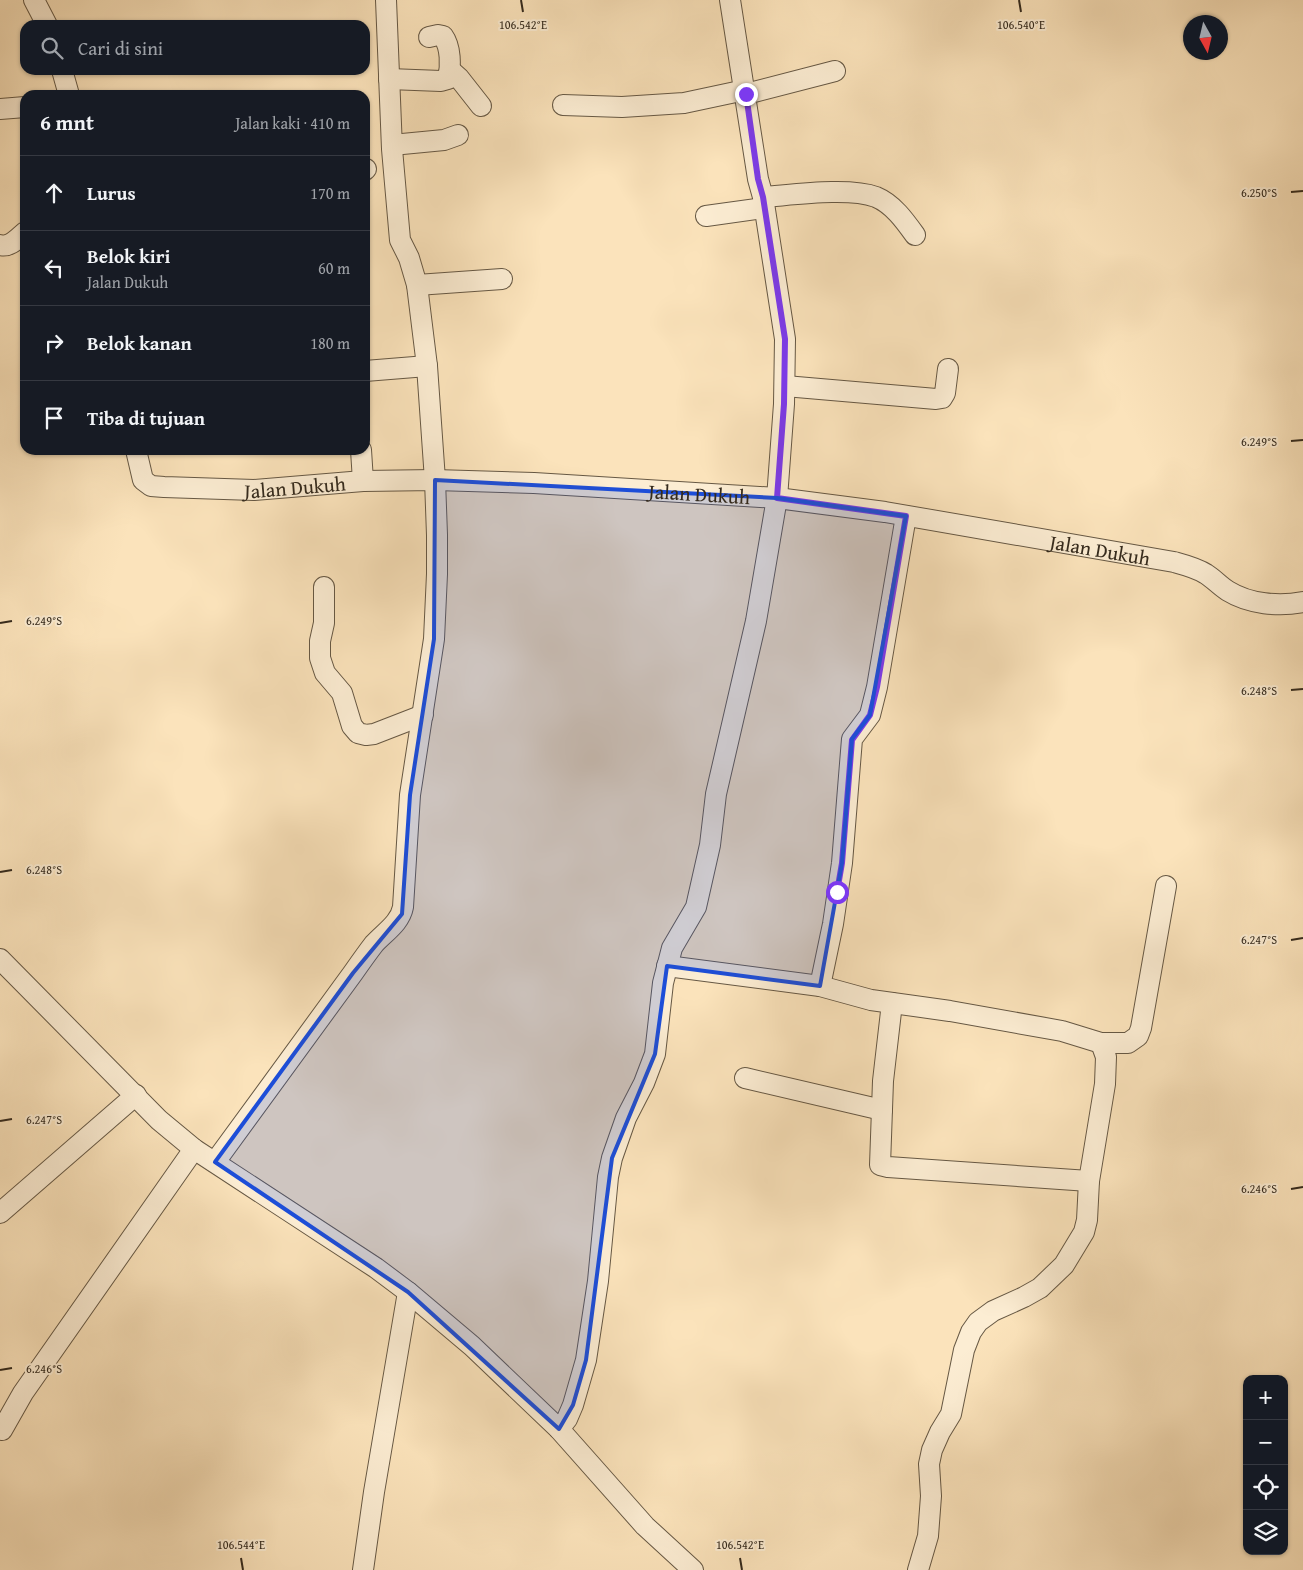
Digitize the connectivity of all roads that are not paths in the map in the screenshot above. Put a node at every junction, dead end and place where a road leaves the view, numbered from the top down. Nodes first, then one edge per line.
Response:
1 (34, 0) edge
2 (386, 0) edge
3 (730, 0) edge
4 (44, 20) edge
5 (429, 37) dead end
6 (450, 70) junction
7 (835, 71) dead end
8 (63, 75) edge
9 (389, 80) junction
10 (67, 90) edge
11 (745, 92) junction
12 (563, 105) dead end
13 (481, 106) dead end
14 (20, 107) edge
15 (0, 109) edge
16 (458, 135) dead end
17 (392, 145) junction
18 (764, 202) junction
19 (706, 216) dead end
20 (915, 235) dead end
21 (20, 236) edge
22 (0, 245) edge
23 (502, 279) dead end
24 (417, 285) junction
25 (427, 366) junction
26 (948, 369) dead end
27 (370, 370) edge
28 (785, 386) junction
29 (137, 455) edge
30 (361, 455) edge
31 (435, 480) junction
32 (363, 481) junction
33 (777, 498) junction
34 (906, 516) junction
35 (324, 587) dead end
36 (1303, 602) edge
37 (423, 715) junction
38 (1166, 886) dead end
39 (0, 959) edge
40 (667, 966) junction
41 (820, 986) junction
42 (892, 1003) junction
43 (1101, 1043) junction
44 (745, 1078) dead end
45 (136, 1095) junction
46 (882, 1110) junction
47 (194, 1149) junction
48 (215, 1162) junction
49 (1089, 1181) junction
50 (0, 1213) edge
51 (408, 1292) junction
52 (559, 1429) junction
53 (1, 1435) edge
54 (363, 1570) edge
55 (693, 1570) edge
56 (918, 1570) edge

1 - 4 street
2 - 9 street
3 - 11 street
5 - 6 street
6 - 9 street
6 - 13 street
7 - 11 street
8 - 10 street
9 - 17 street
11 - 12 street
11 - 18 street
14 - 15 street
16 - 17 street
17 - 24 street
18 - 19 street
18 - 20 street
18 - 28 street
21 - 22 street
23 - 24 street
24 - 25 street
25 - 27 street
25 - 31 street
26 - 28 street
28 - 33 street
29 - 32 street, Jalan Dukuh
30 - 32 street
31 - 32 street, Jalan Dukuh
31 - 33 street, Jalan Dukuh
31 - 37 street
33 - 34 street, Jalan Dukuh
33 - 40 street
34 - 36 street, Jalan Dukuh
34 - 41 street
35 - 37 street
37 - 48 street
38 - 43 street
39 - 45 street
40 - 41 street
40 - 52 street
41 - 42 street
42 - 43 street
42 - 46 street
43 - 49 street
44 - 46 street
45 - 47 street
45 - 50 street
46 - 49 street
47 - 48 street
47 - 53 street
48 - 51 street
49 - 56 street
51 - 52 street
51 - 54 street
52 - 55 street

